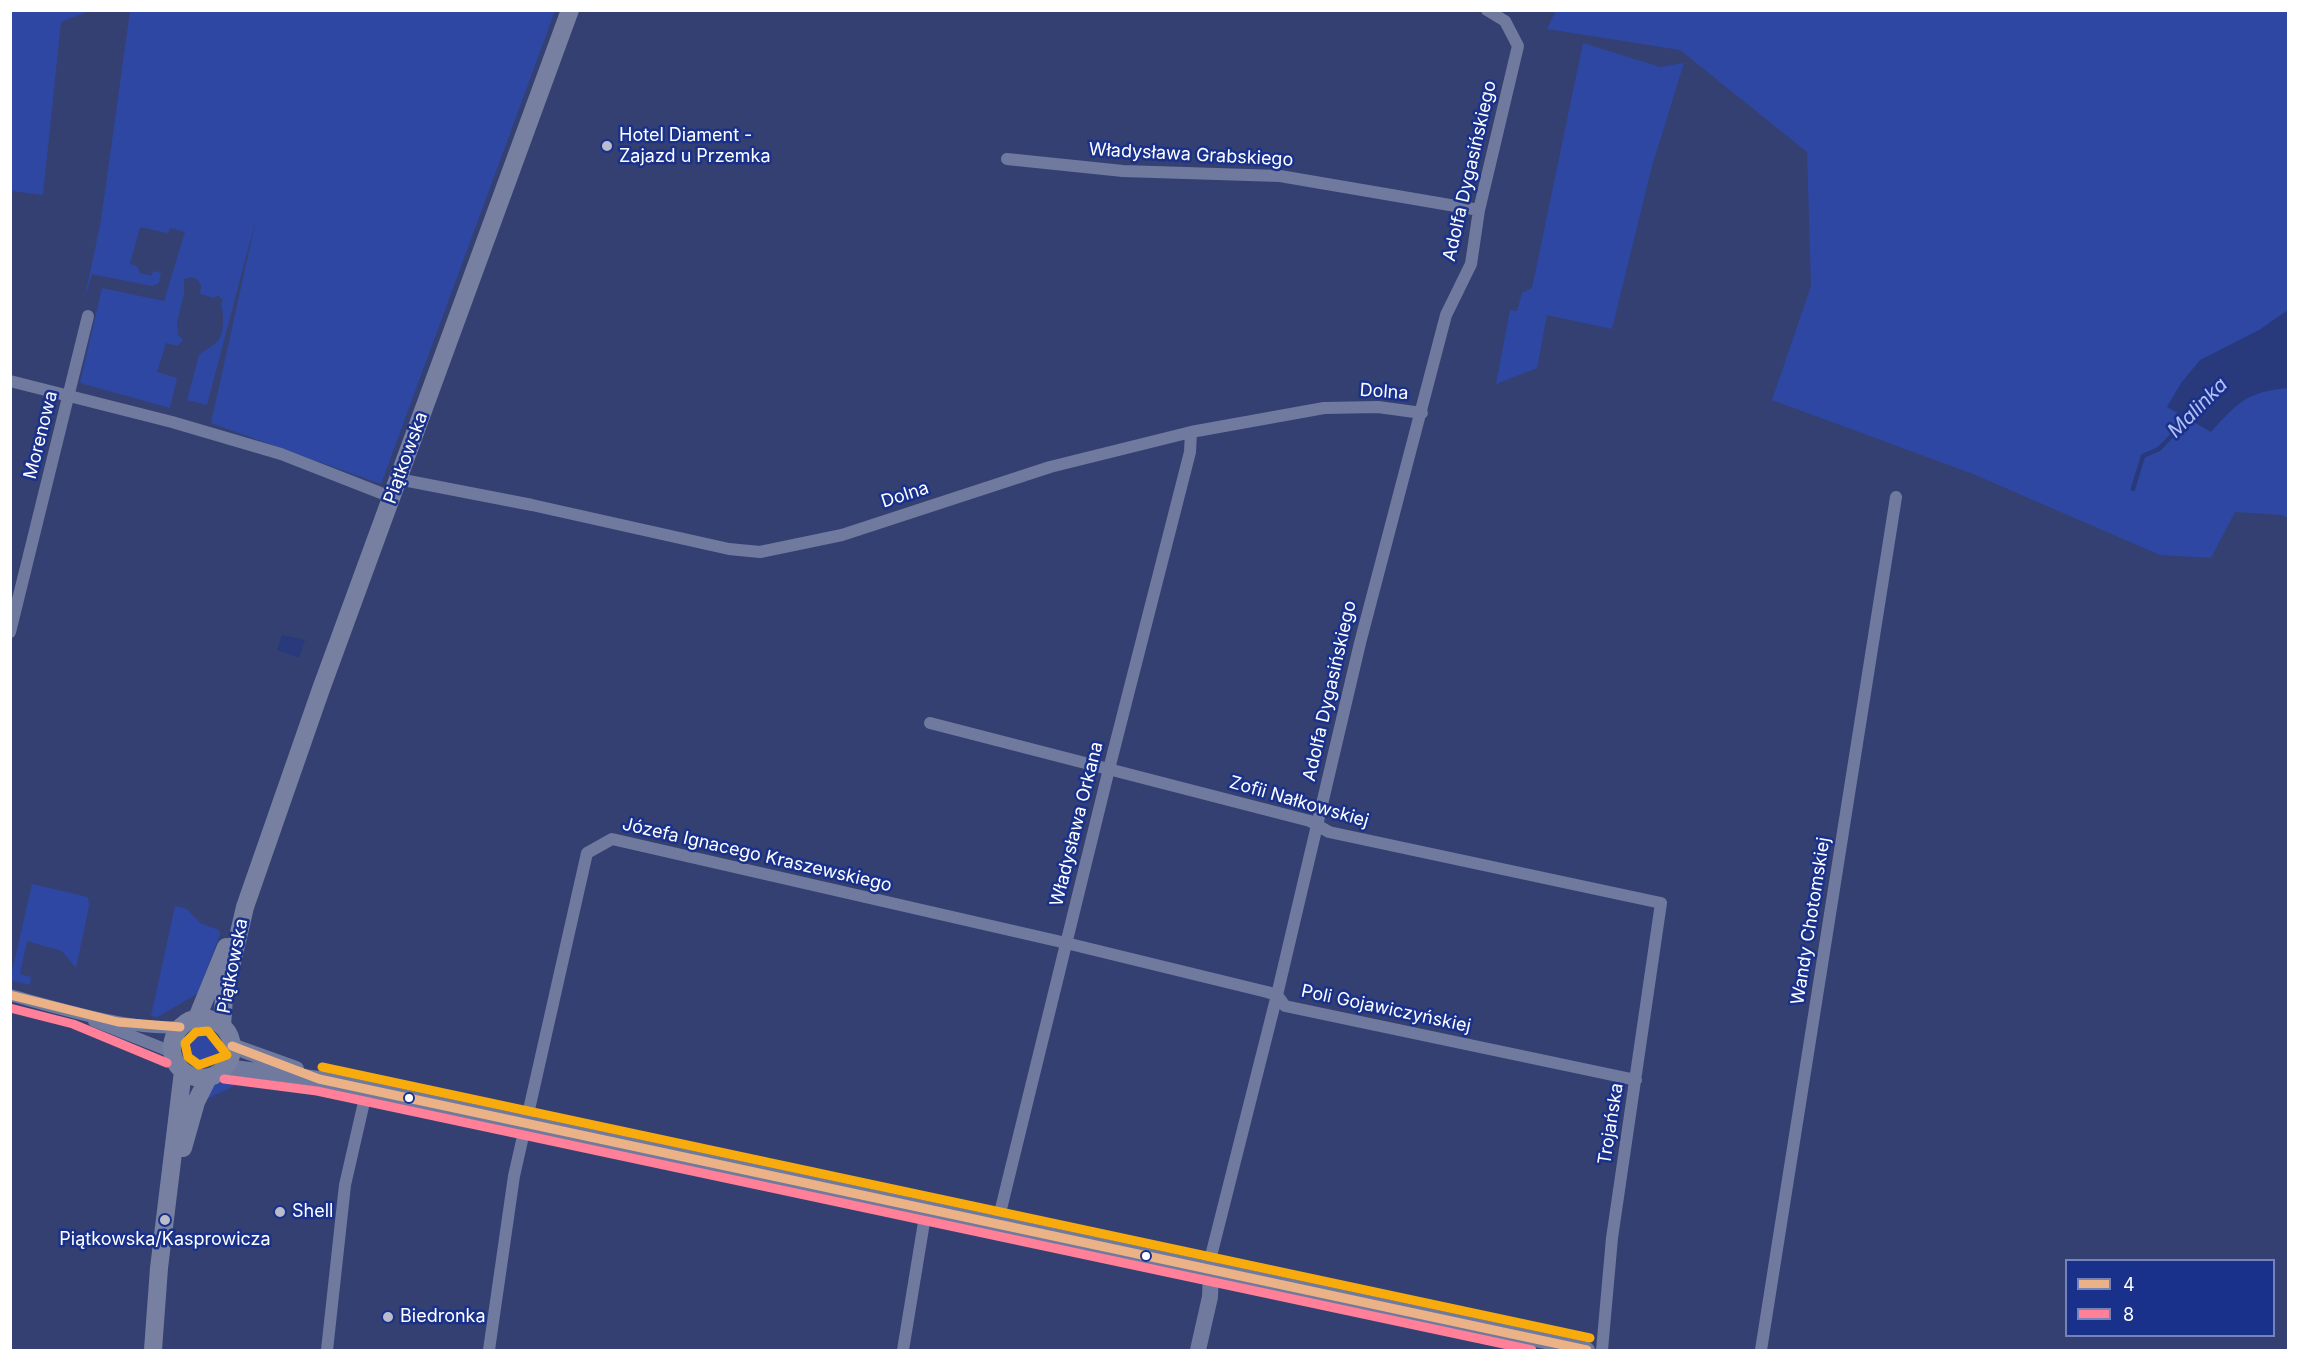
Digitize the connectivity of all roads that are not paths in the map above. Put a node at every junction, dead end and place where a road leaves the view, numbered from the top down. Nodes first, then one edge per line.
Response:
1 (570, 10) edge
2 (1487, 10) edge
3 (1007, 159) dead end
4 (1479, 210) junction
5 (87, 316) dead end
6 (10, 381) edge
7 (69, 396) junction
8 (1422, 413) junction
9 (1191, 432) junction
10 (398, 479) junction
11 (391, 497) junction
12 (1896, 497) dead end
13 (10, 632) edge
14 (930, 723) dead end
15 (1109, 769) junction
16 (1319, 824) junction
17 (1661, 903) joint
18 (245, 907) junction
19 (1066, 943) junction
20 (10, 995) edge
21 (1277, 995) junction
22 (77, 1013) junction
23 (197, 1018) junction
24 (222, 1026) junction
25 (180, 1027) junction
26 (232, 1046) junction
27 (172, 1052) junction
28 (225, 1067) junction
29 (183, 1071) junction
30 (208, 1078) junction
31 (319, 1079) junction
32 (1636, 1080) junction
33 (367, 1089) junction
34 (526, 1124) junction
35 (171, 1187) junction
36 (926, 1210) junction
37 (997, 1226) junction
38 (1211, 1272) junction
39 (153, 1350) edge
40 (327, 1350) edge
41 (489, 1350) edge
42 (903, 1350) edge
43 (1198, 1350) edge
44 (1587, 1350) edge
45 (1602, 1350) edge
46 (1761, 1350) edge

1 - 10 main road, Piątkowska
2 - 4 street, Adolfa Dygasińskiego
3 - 4 street, Władysława Grabskiego
4 - 8 street, Adolfa Dygasińskiego
5 - 7 street, Morenowa
6 - 7 street
7 - 11 street
7 - 13 street, Morenowa
8 - 9 street, Dolna
8 - 16 street, Adolfa Dygasińskiego
9 - 10 street, Dolna
9 - 15 street, Władysława Orkana
10 - 11 main road, Piątkowska
11 - 18 main road, Piątkowska
12 - 46 street, Wandy Chotomskiej
14 - 15 street, Zofii Nałkowskiej
15 - 16 street, Zofii Nałkowskiej
15 - 19 street, Władysława Orkana
16 - 17 street, Zofii Nałkowskiej
16 - 21 street, Adolfa Dygasińskiego
17 - 32 street, Trojańska
18 - 23 main road, Piątkowska
18 - 24 main road, Piątkowska
19 - 21 street, Poli Gojawiczyńskiej
19 - 34 street, Józefa Ignacego Kraszewskiego
19 - 37 street, Władysława Orkana
20 - 22 street
21 - 32 street, Poli Gojawiczyńskiej
21 - 38 street, Adolfa Dygasińskiego
22 - 25 street
22 - 27 street
23 - 24 main road
23 - 25 main road
24 - 26 main road
25 - 27 main road
26 - 28 main road
26 - 31 street
27 - 29 main road
28 - 30 main road
28 - 31 street
29 - 30 main road
29 - 35 main road
30 - 35 main road
31 - 33 street
32 - 45 street, Trojańska
33 - 34 street
33 - 40 street
34 - 36 street
34 - 41 street, Józefa Ignacego Kraszewskiego
35 - 39 main road
36 - 37 street
36 - 42 street
37 - 38 street
38 - 43 street, Adolfa Dygasińskiego
38 - 44 street

